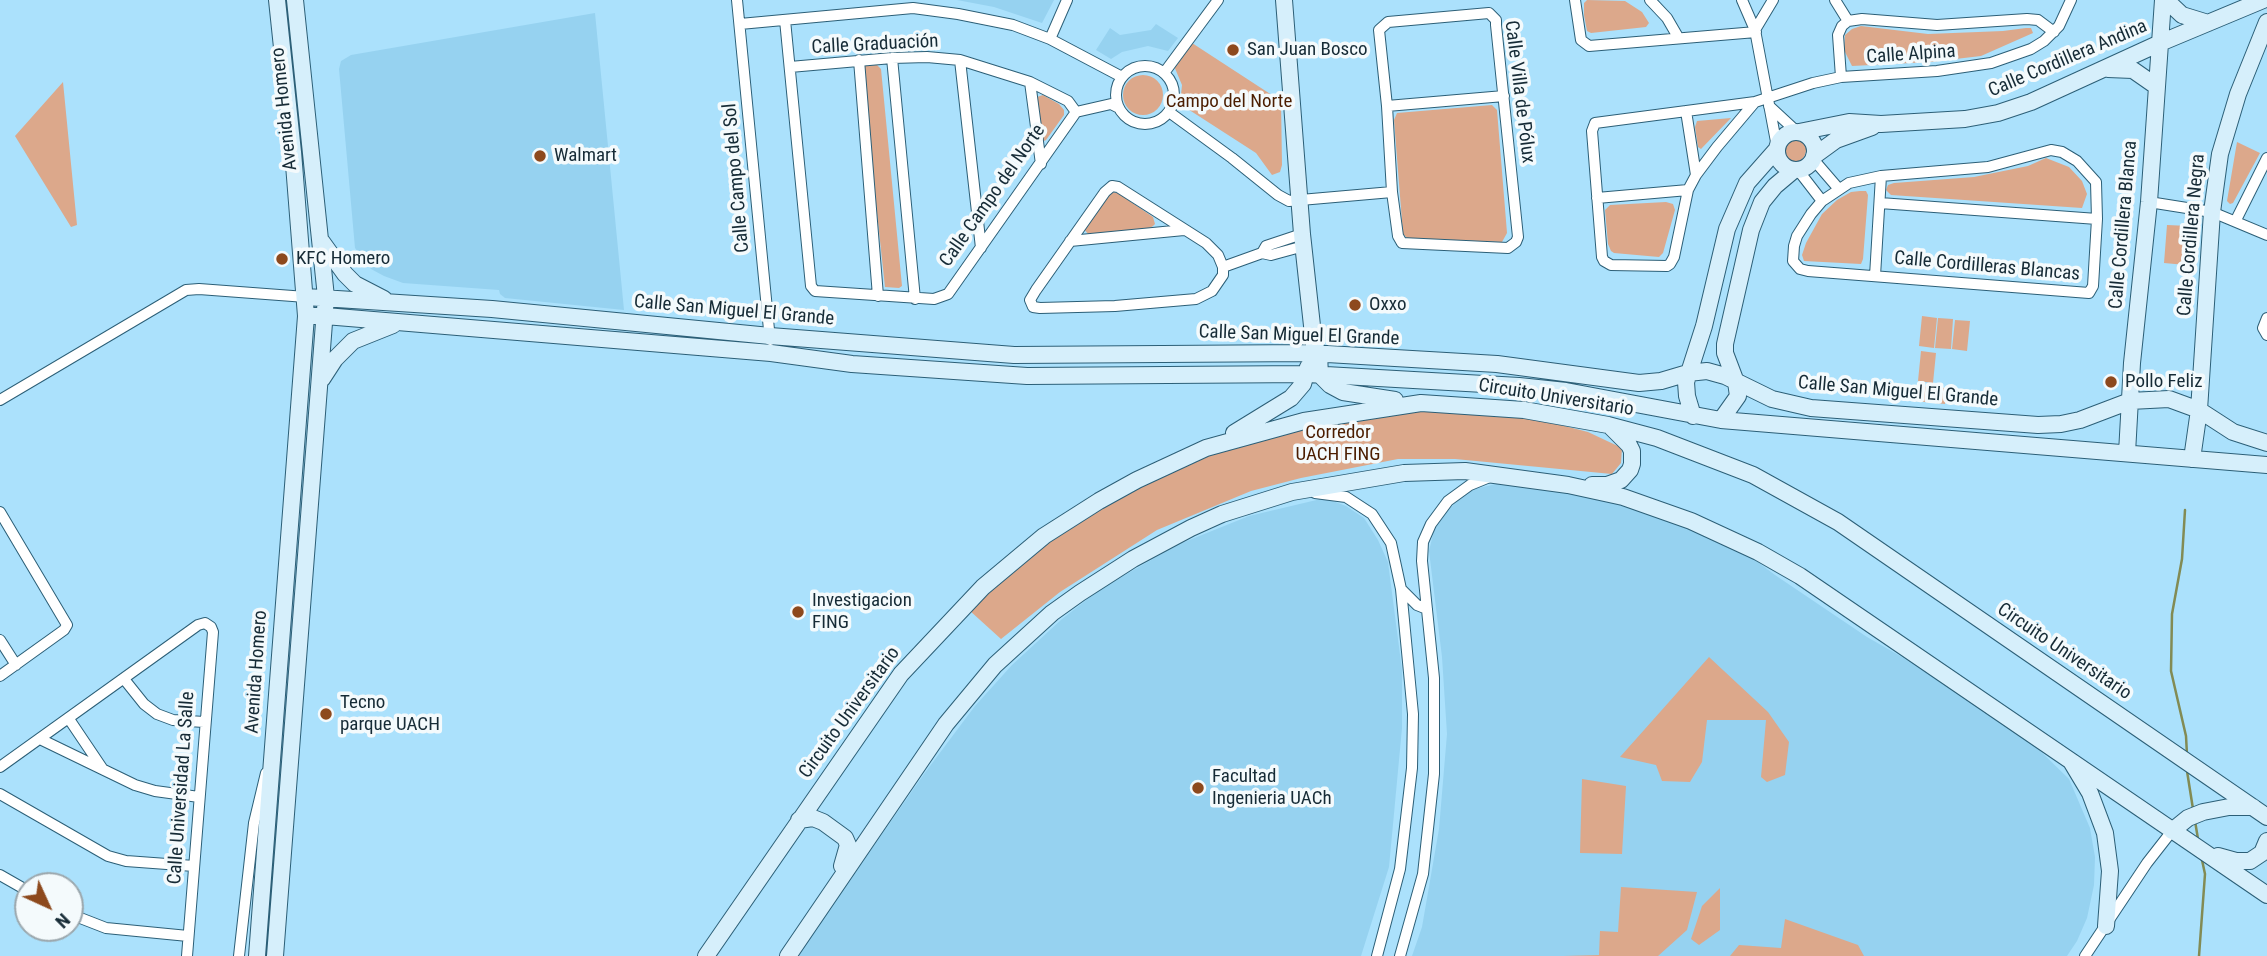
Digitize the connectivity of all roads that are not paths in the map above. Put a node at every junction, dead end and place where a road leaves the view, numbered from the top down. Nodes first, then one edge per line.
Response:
1 (277, 0) edge
2 (295, 0) edge
3 (737, 0) edge
4 (1067, 0) edge
5 (1218, 0) edge
6 (1284, 0) edge
7 (1575, 0) edge
8 (1650, 0) edge
9 (1742, 0) edge
10 (1773, 0) edge
11 (1835, 0) edge
12 (2071, 0) edge
13 (2165, 0) edge
14 (2263, 0) edge
15 (912, 4) edge
16 (785, 20) junction
17 (1848, 21) junction
18 (2267, 22) edge
19 (2208, 23) junction
20 (740, 24) junction
21 (1756, 31) junction
22 (2054, 32) junction
23 (1678, 37) junction
24 (1050, 39) junction
25 (2160, 43) junction
26 (892, 58) junction
27 (859, 60) junction
28 (960, 60) junction
29 (790, 67) junction
30 (2102, 69) junction
31 (1164, 73) junction
32 (1122, 77) junction
33 (1841, 77) junction
34 (1030, 82) junction
35 (2156, 86) junction
36 (1116, 94) junction
37 (1504, 96) junction
38 (1764, 102) junction
39 (1387, 106) junction
40 (1119, 108) junction
41 (1075, 110) junction
42 (1686, 111) junction
43 (1169, 112) junction
44 (1881, 124) junction
45 (1797, 132) junction
46 (1777, 148) junction
47 (1814, 158) junction
48 (2267, 158) edge
49 (1041, 164) junction
50 (1796, 170) junction
51 (1696, 175) junction
52 (1881, 176) junction
53 (1838, 188) junction
54 (1688, 190) junction
55 (1392, 192) junction
56 (1597, 198) junction
57 (1300, 201) junction
58 (1822, 201) junction
59 (2149, 202) junction
60 (1880, 203) junction
61 (2212, 212) junction
62 (2097, 219) junction
63 (2236, 220) junction
64 (1184, 230) junction
65 (2267, 235) edge
66 (319, 237) junction
67 (1303, 240) junction
68 (1070, 241) junction
69 (981, 248) junction
70 (1223, 267) junction
71 (1875, 276) junction
72 (813, 289) joint
73 (878, 296) junction
74 (306, 297) junction
75 (326, 297) junction
76 (915, 299) junction
77 (393, 303) junction
78 (306, 316) junction
79 (325, 316) junction
80 (2267, 318) edge
81 (399, 323) junction
82 (2267, 335) edge
83 (770, 336) junction
84 (1314, 351) junction
85 (771, 353) junction
86 (1688, 373) junction
87 (1314, 374) junction
88 (1736, 382) junction
89 (318, 391) junction
90 (0, 400) edge
91 (2130, 401) junction
92 (1422, 403) junction
93 (2199, 410) junction
94 (1693, 416) junction
95 (1721, 420) junction
96 (1608, 425) junction
97 (2267, 443) edge
98 (1206, 448) junction
99 (2127, 453) junction
100 (2192, 459) junction
101 (2267, 465) edge
102 (1499, 474) junction
103 (1569, 485) junction
104 (1292, 492) junction
105 (0, 512) edge
106 (1401, 589) junction
107 (1427, 610) junction
108 (0, 640) edge
109 (16, 665) junction
110 (0, 677) edge
111 (124, 679) junction
112 (69, 719) junction
113 (204, 722) junction
114 (40, 739) junction
115 (272, 754) junction
116 (2069, 758) junction
117 (0, 767) edge
118 (103, 771) junction
119 (0, 794) edge
120 (199, 797) junction
121 (2253, 807) junction
122 (2267, 817) edge
123 (799, 820) junction
124 (2172, 831) junction
125 (2267, 841) edge
126 (2205, 853) junction
127 (194, 866) junction
128 (840, 878) junction
129 (2267, 895) edge
130 (84, 919) edge
131 (2106, 926) junction
132 (188, 936) junction
133 (187, 956) edge
134 (239, 956) edge
135 (257, 956) edge
136 (275, 956) edge
137 (706, 956) edge
138 (788, 956) edge
139 (1377, 956) edge
140 (1400, 956) edge
141 (2085, 956) edge

1 - 74 street, Avenida Homero
2 - 66 street, Avenida Homero
3 - 20 street, Calle Campo del Sol
4 - 24 street
5 - 31 street
6 - 57 street
7 - 23 street
8 - 23 street
9 - 21 street
10 - 21 street
11 - 17 street
12 - 22 street, Calle Alpina
13 - 19 street
13 - 25 street, Calle Cordillera Blanca
14 - 19 street, Calle Cordillera Andina
15 - 16 street
15 - 24 street
16 - 20 street
16 - 29 street, Calle Graduación
17 - 22 street, Calle Alpina
17 - 33 street
18 - 61 street, Calle Cordillera Negra
19 - 25 street, Calle Cordillera Andina
20 - 83 street, Calle Campo del Sol
21 - 23 street
21 - 38 street
22 - 33 street, Calle Alpina
24 - 32 street
25 - 30 street, Calle Cordillera Andina
25 - 35 street, Calle Cordillera Blanca
26 - 27 street, Calle Graduación
26 - 28 street, Calle Graduación
26 - 76 street
27 - 29 street, Calle Graduación
27 - 73 street
28 - 34 street, Calle Graduación
28 - 69 street
29 - 72 street, Calle Graduación
30 - 35 street
30 - 44 street, Calle Cordillera Andina
31 - 32 street
31 - 43 street
32 - 36 street
33 - 38 street, Calle Alpina
34 - 41 street, Calle Graduación
34 - 49 street
35 - 59 street, Calle Cordillera Blanca
36 - 40 street
36 - 41 street
37 - 39 street
37 - 39 street, Calle Villa de Pólux
37 - 55 street, Calle Villa de Pólux
38 - 42 street, Calle Alpina
38 - 45 street
38 - 46 street
38 - 51 street
39 - 55 street, Calle Villa de Pólux
40 - 41 street
40 - 43 street
41 - 49 street, Calle Campo del Norte
42 - 51 street
42 - 56 street, Calle Alpina
43 - 57 street
44 - 45 street, Calle Cordillera Andina
44 - 47 street, Calle Cordillera Andina
45 - 46 street
45 - 47 street
46 - 50 street
46 - 86 street
47 - 50 street
47 - 53 street
48 - 63 street
49 - 69 street, Calle Campo del Norte
50 - 58 street
50 - 88 street
51 - 54 street
52 - 53 street, Calle Cordilleras Blancas
52 - 60 street, Calle Cordilleras Blancas
52 - 62 street, Calle Cordilleras Blancas
53 - 58 street, Calle Cordilleras Blancas
54 - 56 street
54 - 56 street
55 - 57 street
57 - 67 street
58 - 71 street, Calle Cordilleras Blancas
59 - 61 street
59 - 91 street, Calle Cordillera Blanca
60 - 62 street
60 - 71 street, Calle Cordilleras Blancas
61 - 63 street
61 - 93 street, Calle Cordillera Negra
62 - 71 street, Calle Cordilleras Blancas
63 - 65 street
64 - 68 street
64 - 68 street
64 - 70 street
66 - 75 street, Avenida Homero
66 - 77 street
67 - 70 street
67 - 84 street
68 - 70 street
69 - 76 street, Calle Campo del Norte
72 - 73 street, Calle Campo del Norte
73 - 76 street, Calle Campo del Norte
74 - 75 street, Calle San Miguel El Grande
74 - 78 street, Avenida Homero
74 - 90 street
75 - 77 street, Calle San Miguel El Grande
75 - 79 street, Avenida Homero
77 - 83 street, Calle San Miguel El Grande
78 - 79 street, Calle San Miguel El Grande
78 - 115 street, Avenida Homero
79 - 81 street, Calle San Miguel El Grande
79 - 89 street, Avenida Homero
80 - 82 street
81 - 85 street, Calle San Miguel El Grande
81 - 89 street
83 - 84 street, Calle San Miguel El Grande
83 - 85 street, Calle Campo del Sol
84 - 86 street, Calle San Miguel El Grande
84 - 87 street
85 - 87 street, Calle San Miguel El Grande
86 - 88 street, Calle San Miguel El Grande
86 - 94 street
87 - 92 street
87 - 94 street, Calle San Miguel El Grande
87 - 98 street
88 - 91 street, Calle San Miguel El Grande
88 - 95 street
89 - 136 street, Avenida Homero
91 - 93 street, Calle San Miguel El Grande
91 - 99 street, Calle Cordillera Blanca
92 - 96 street, Circuito Universitario
92 - 98 street, Circuito Universitario
93 - 97 street, Calle San Miguel El Grande
93 - 100 street, Calle Cordillera Negra
94 - 95 street, Calle San Miguel El Grande
95 - 99 street, Calle San Miguel El Grande
96 - 103 street
96 - 121 street, Circuito Universitario
98 - 123 street, Circuito Universitario
99 - 100 street, Calle San Miguel El Grande
100 - 101 street, Calle San Miguel El Grande
102 - 103 street
102 - 104 street
102 - 107 street
103 - 116 street
104 - 106 street
104 - 128 street
105 - 109 street
106 - 107 street
106 - 139 street
107 - 140 street
108 - 109 street
109 - 110 street
111 - 112 street
111 - 113 street
111 - 113 street, Calle Universidad La Salle
112 - 114 street
112 - 118 street
113 - 120 street, Calle Universidad La Salle
114 - 117 street
114 - 118 street
115 - 134 street
115 - 135 street, Avenida Homero
116 - 124 street
116 - 131 street
118 - 120 street
119 - 127 street
120 - 127 street, Calle Universidad La Salle
121 - 122 street, Circuito Universitario
121 - 124 street
123 - 128 street
123 - 137 street, Circuito Universitario
124 - 126 street
124 - 131 street
125 - 126 street
126 - 129 street
127 - 132 street, Calle Universidad La Salle
128 - 138 street
130 - 132 street
131 - 141 street
132 - 133 street, Calle Universidad La Salle

